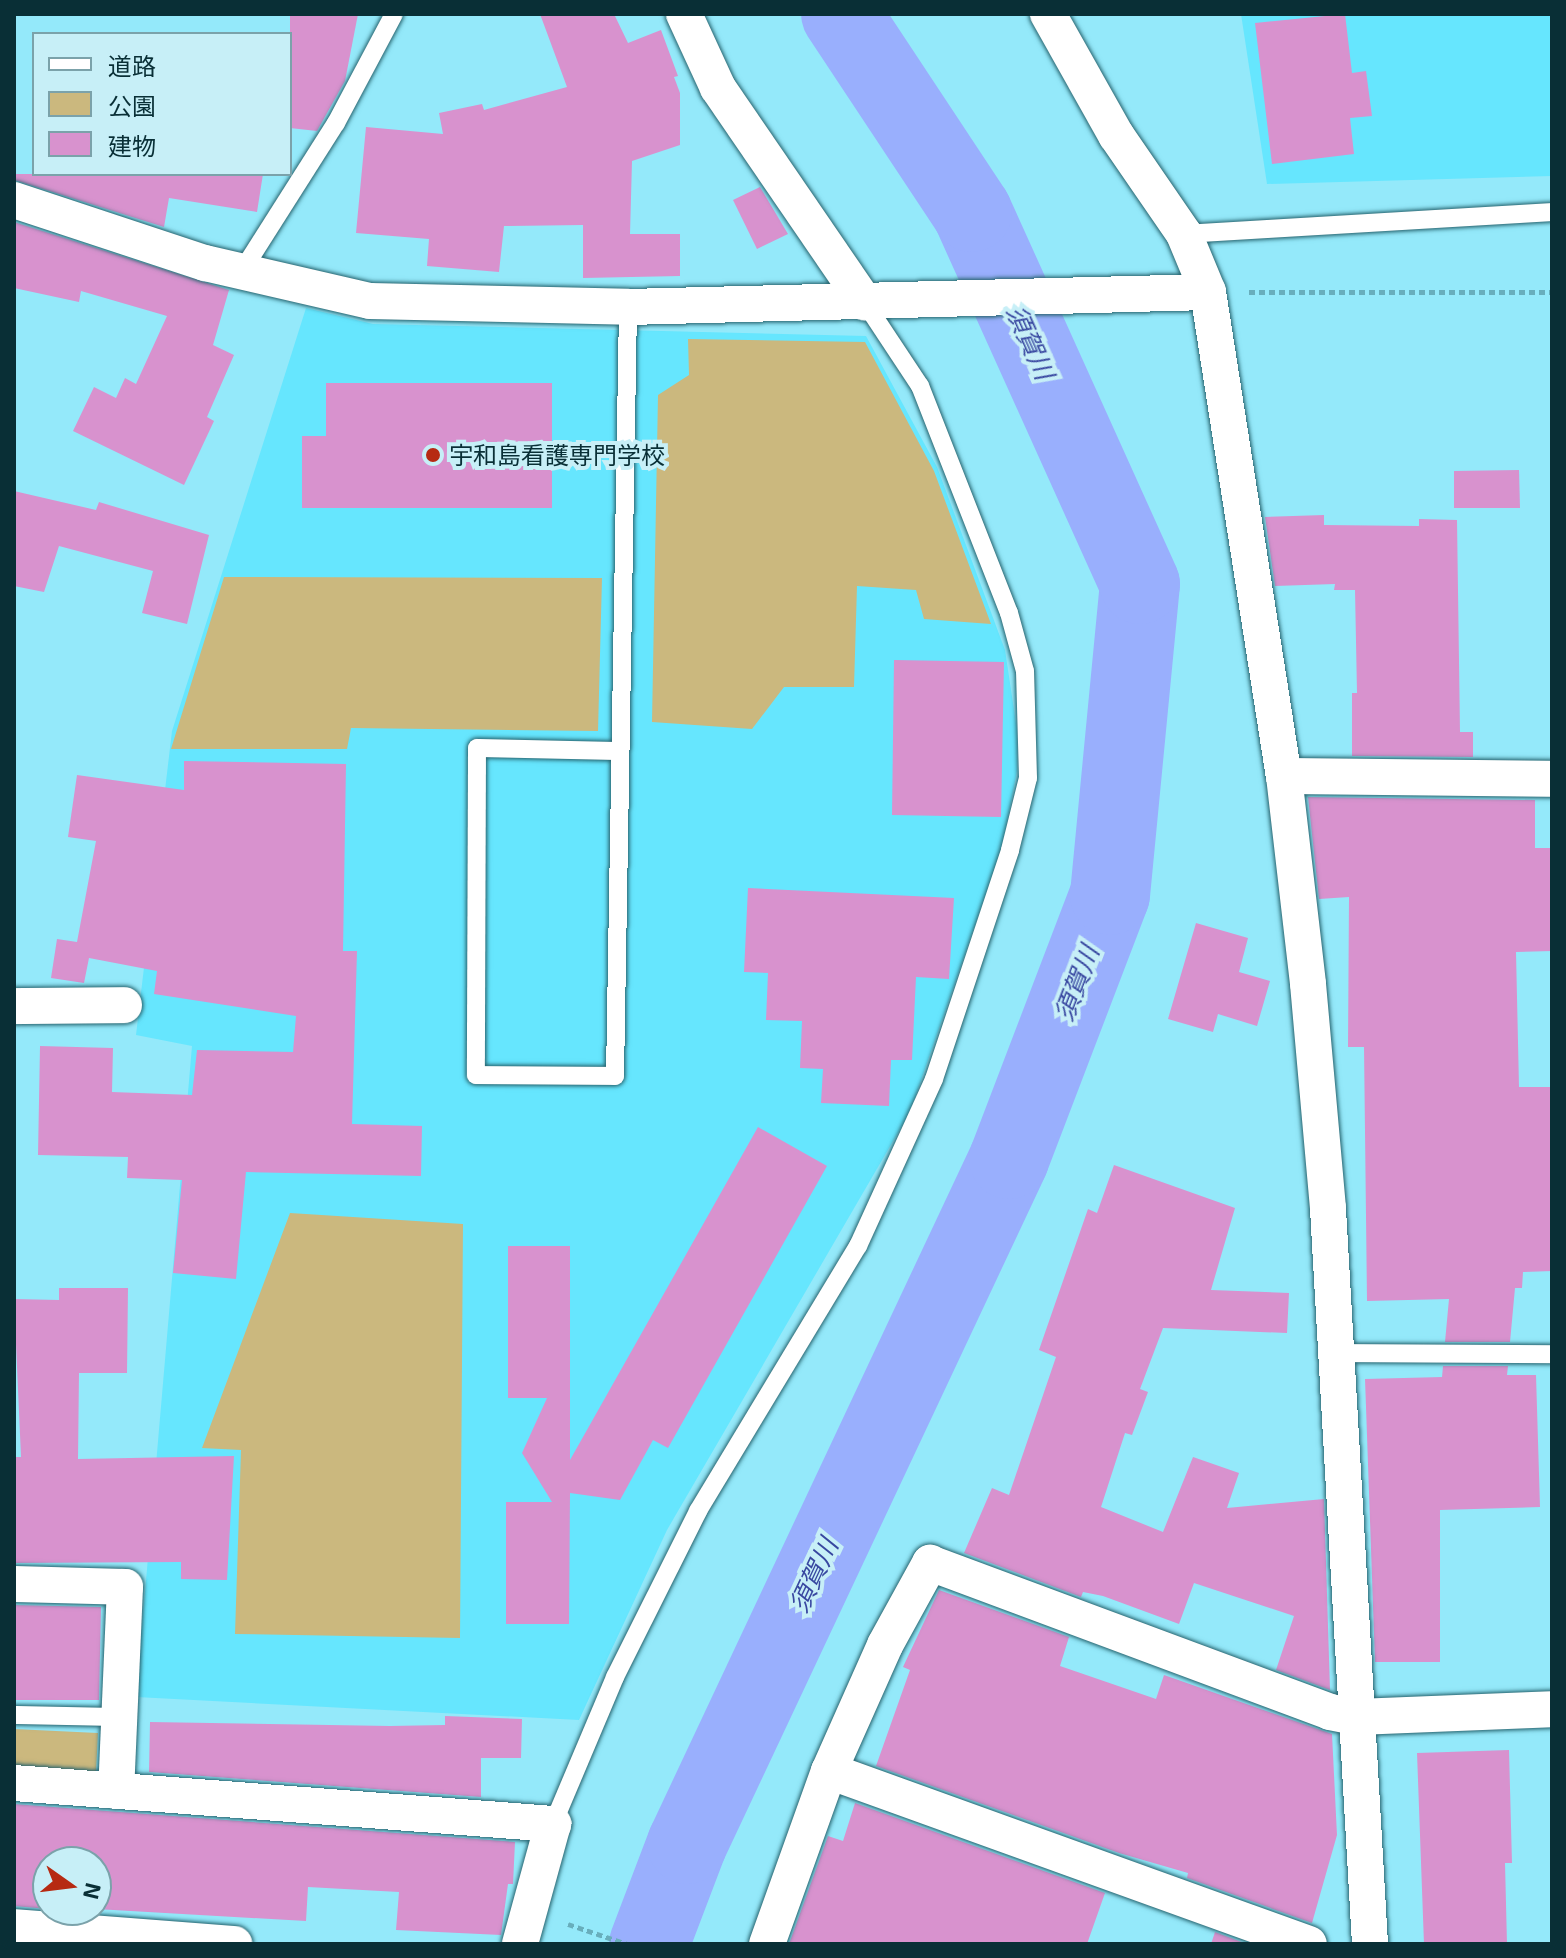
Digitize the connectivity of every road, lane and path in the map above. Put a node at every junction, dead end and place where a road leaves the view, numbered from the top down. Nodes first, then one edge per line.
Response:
1 (394, 14) edge
2 (684, 14) edge
3 (1048, 14) edge
4 (14, 200) edge
5 (1552, 212) edge
6 (1184, 234) junction
7 (242, 271) junction
8 (1208, 292) junction
9 (1552, 292) edge
10 (878, 303) junction
11 (628, 307) junction
12 (619, 751) junction
13 (1284, 776) junction
14 (1552, 779) edge
15 (124, 1005) dead end
16 (14, 1006) edge
17 (1337, 1353) junction
18 (1552, 1354) edge
19 (14, 1584) edge
20 (1552, 1709) edge
21 (14, 1715) edge
22 (119, 1717) junction
23 (1356, 1717) junction
24 (829, 1771) junction
25 (14, 1783) edge
26 (116, 1791) junction
27 (553, 1824) junction
28 (564, 1922) dead end
29 (14, 1927) edge
30 (234, 1944) edge
31 (520, 1944) edge
32 (627, 1944) edge
33 (767, 1944) edge
34 (1309, 1944) edge
35 (1370, 1944) edge

1 - 7 lane
2 - 10 street
3 - 6 street
4 - 7 street
5 - 6 lane
6 - 8 street
7 - 11 street
8 - 9 path
8 - 10 street
8 - 13 street
10 - 11 street
10 - 27 lane
11 - 12 lane
12 - 12 lane
13 - 14 street
13 - 17 street
15 - 16 street
17 - 18 lane
17 - 23 street
19 - 22 street
20 - 23 street
21 - 22 lane
22 - 26 street
23 - 24 street
23 - 35 street
24 - 33 street
24 - 34 street
25 - 26 street
26 - 27 street
27 - 31 street
28 - 32 path
29 - 30 street

